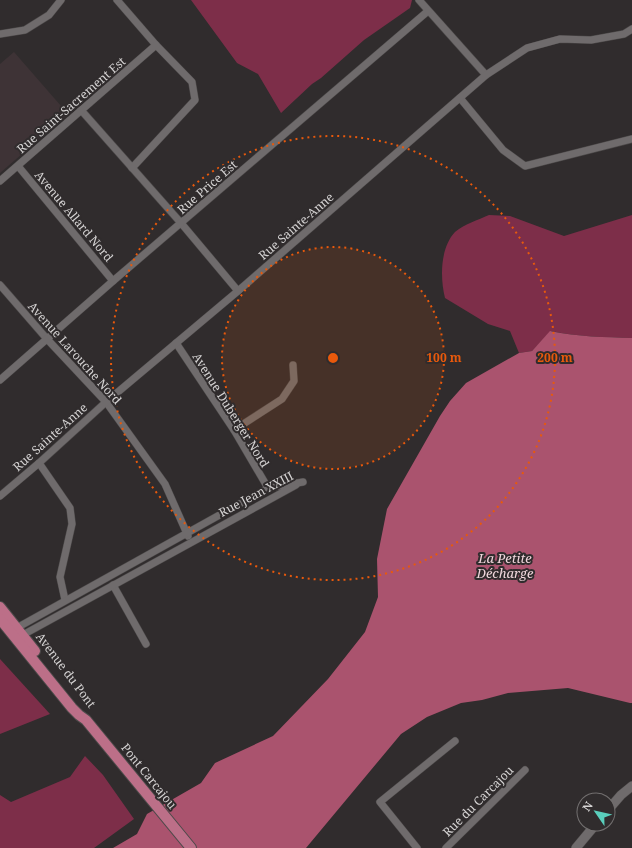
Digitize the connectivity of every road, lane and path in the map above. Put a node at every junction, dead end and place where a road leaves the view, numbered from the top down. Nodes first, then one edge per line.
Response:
1 (61, 0) edge
2 (117, 0) edge
3 (419, 0) edge
4 (428, 11) junction
5 (632, 29) edge
6 (0, 34) edge
7 (156, 45) junction
8 (486, 76) junction
9 (460, 98) junction
10 (81, 110) junction
11 (632, 139) edge
12 (18, 166) junction
13 (132, 168) junction
14 (0, 181) edge
15 (181, 223) junction
16 (113, 281) junction
17 (0, 285) edge
18 (238, 291) junction
19 (47, 339) junction
20 (176, 343) junction
21 (293, 365) dead end
22 (0, 380) edge
23 (106, 402) junction
24 (234, 430) junction
25 (39, 463) junction
26 (268, 488) junction
27 (0, 496) edge
28 (186, 532) junction
29 (191, 542) junction
30 (113, 585) junction
31 (66, 600) junction
32 (0, 607) edge
33 (0, 619) edge
34 (16, 633) junction
35 (146, 644) dead end
36 (86, 720) joint
37 (455, 741) dead end
38 (525, 770) dead end
39 (632, 786) edge
40 (616, 801) edge
41 (589, 832) edge
42 (191, 848) edge
43 (416, 848) edge
44 (446, 848) edge
45 (576, 848) edge

1 - 6 street
2 - 7 street
3 - 4 street
4 - 8 street
4 - 15 street, Rue Price Est
5 - 8 street, Rue Sainte-Anne
7 - 10 street, Rue Saint-Sacrement Est
7 - 13 street
8 - 9 street, Rue Sainte-Anne
9 - 11 street
9 - 18 street, Rue Sainte-Anne
10 - 12 street, Rue Saint-Sacrement Est
10 - 13 street
12 - 14 street, Rue Saint-Sacrement Est
12 - 16 street, Avenue Allard Nord
13 - 15 street
15 - 16 street, Rue Price Est
15 - 18 street
16 - 19 street, Rue Price Est
17 - 19 street, Avenue Larouche Nord
18 - 20 street, Rue Sainte-Anne
19 - 22 street, Rue Price Est
19 - 23 street, Avenue Larouche Nord
20 - 23 street, Rue Sainte-Anne
20 - 24 street, Avenue Duberger Nord
21 - 24 street
23 - 25 street, Rue Sainte-Anne
23 - 28 street, Avenue Larouche Nord
24 - 26 street, Avenue Duberger Nord
25 - 27 street, Rue Sainte-Anne
25 - 31 street
26 - 28 street, Rue Jean XXIII
26 - 29 street, Rue Jean XXIII
28 - 29 street, Avenue Larouche Nord
28 - 31 street, Rue Jean XXIII
29 - 30 street, Rue Jean XXIII
30 - 34 street, Rue Jean XXIII
30 - 35 street
31 - 34 street, Rue Jean XXIII
32 - 34 main road, Avenue du Pont
33 - 34 main road, Avenue du Pont
34 - 36 main road, Avenue du Pont
36 - 42 main road, Pont Carcajou
37 - 43 street
38 - 44 street, Rue du Carcajou
39 - 40 street
41 - 45 street

